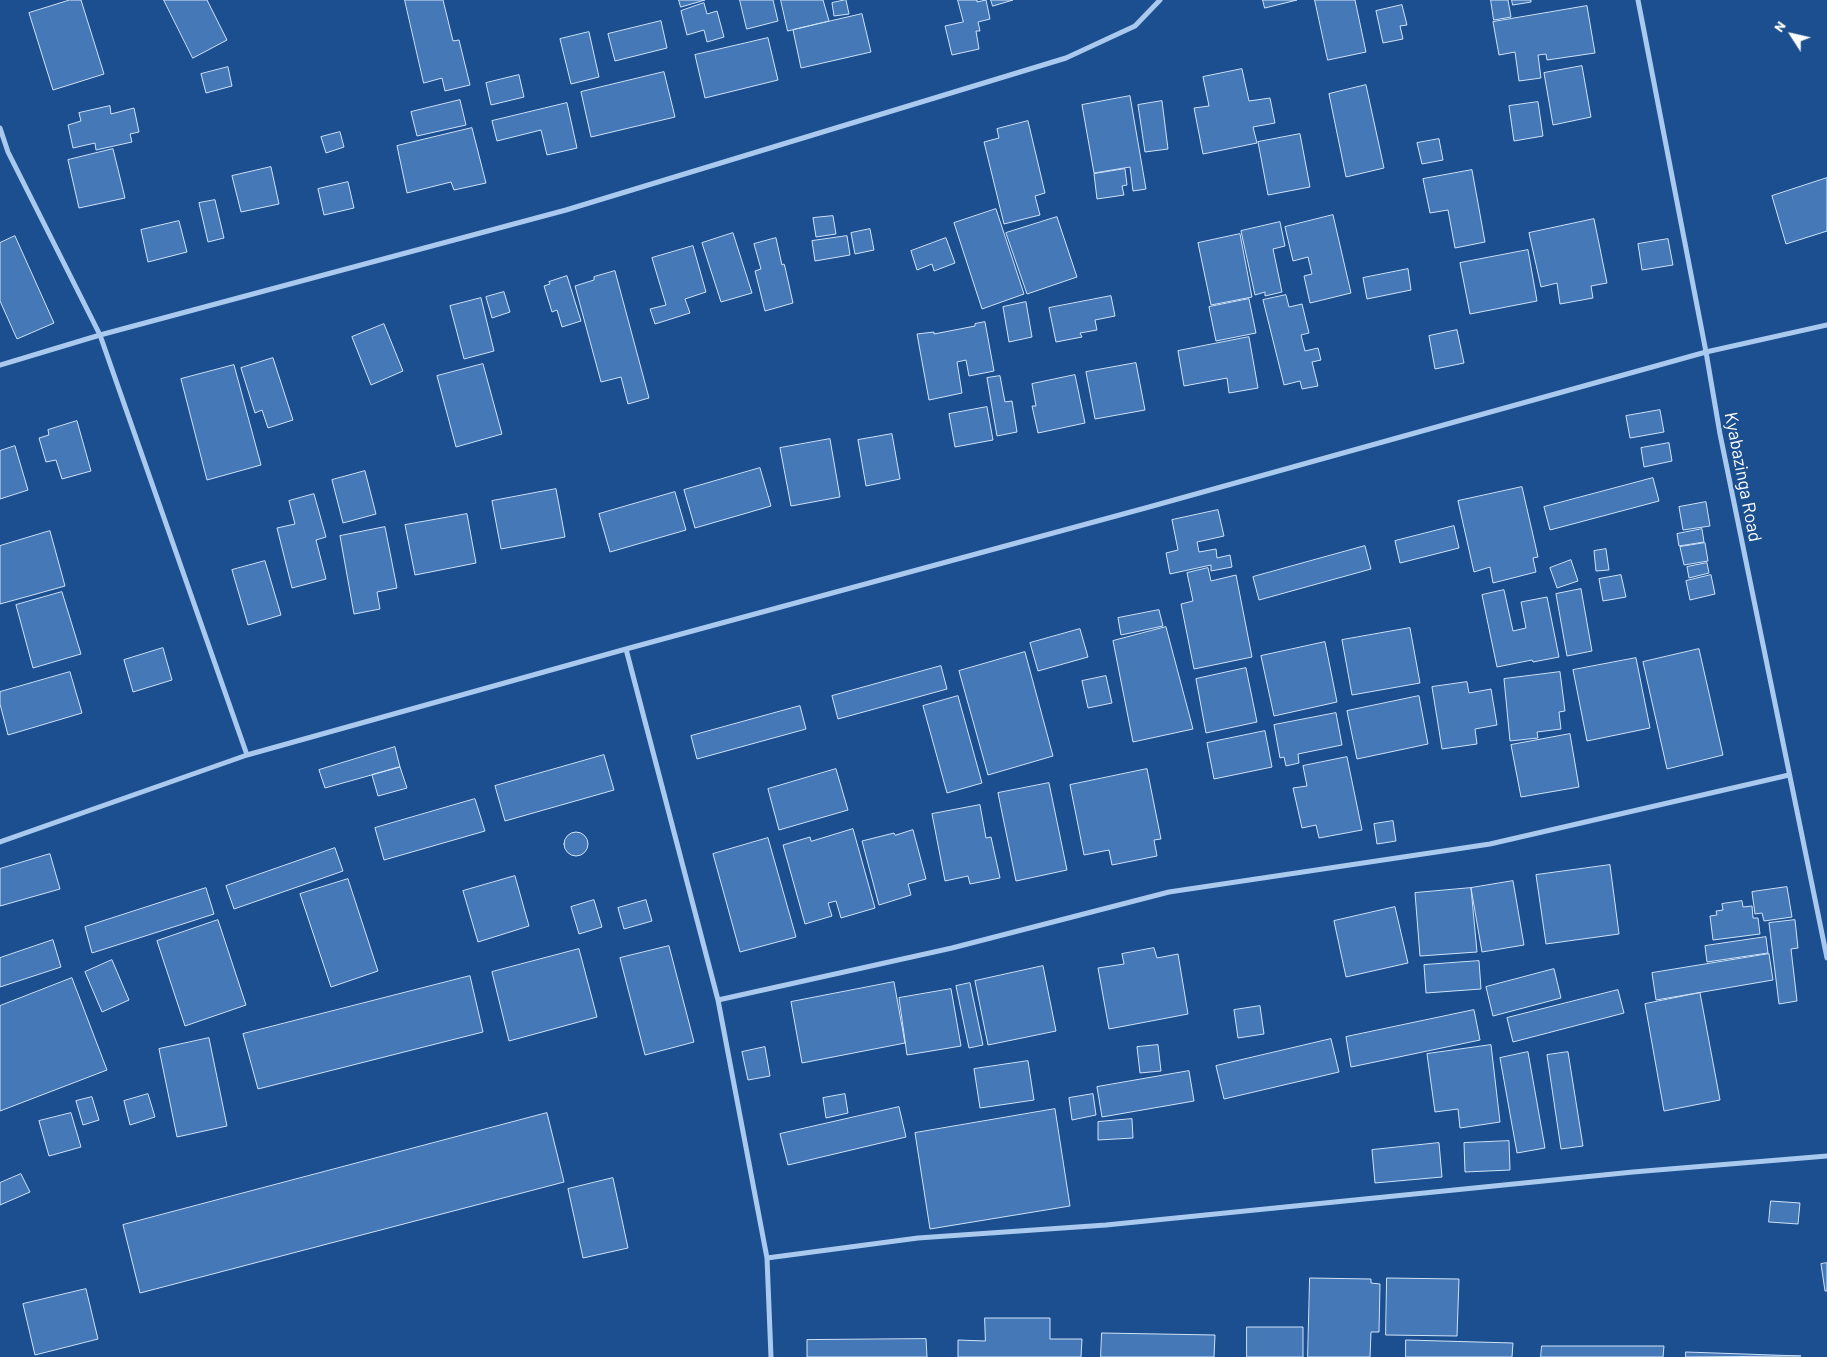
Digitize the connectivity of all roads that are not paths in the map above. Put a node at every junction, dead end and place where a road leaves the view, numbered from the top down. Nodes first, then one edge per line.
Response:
1 (1160, 0) edge
2 (1638, 0) edge
3 (0, 128) edge
4 (1827, 325) edge
5 (100, 335) junction
6 (1706, 352) junction
7 (0, 365) edge
8 (626, 649) junction
9 (247, 755) junction
10 (1789, 775) junction
11 (0, 842) edge
12 (1827, 958) edge
13 (718, 1000) junction
14 (1827, 1156) edge
15 (767, 1258) junction
16 (771, 1357) edge

1 - 5 street
2 - 6 street, Kyabazinga Road
3 - 5 street
4 - 6 street
5 - 7 street
5 - 9 street
6 - 8 street
6 - 10 street, Kyabazinga Road
8 - 9 street
8 - 13 street
9 - 11 street
10 - 12 street, Kyabazinga Road
10 - 13 street
13 - 15 street
14 - 15 street
15 - 16 street

